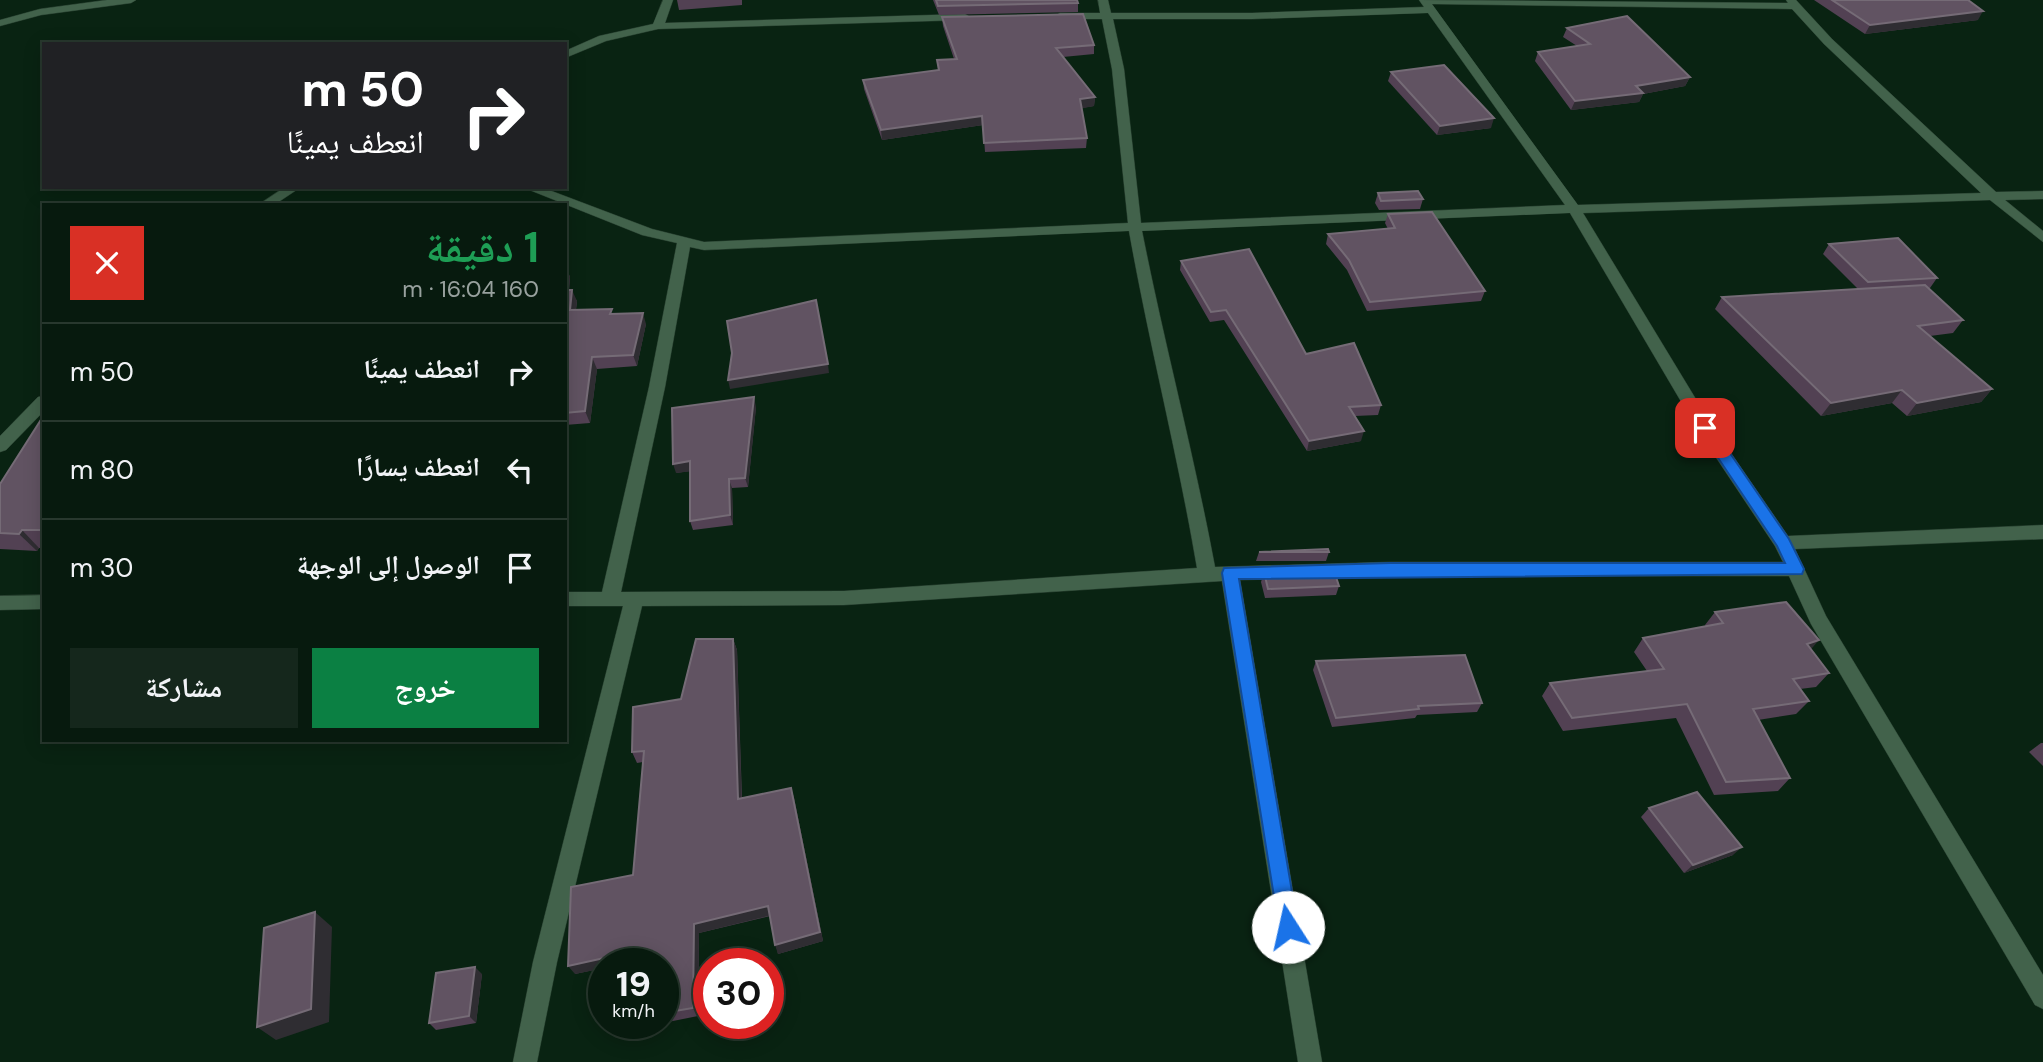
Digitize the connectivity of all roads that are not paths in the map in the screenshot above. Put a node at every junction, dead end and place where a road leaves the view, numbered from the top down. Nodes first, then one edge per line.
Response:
1 (54, 0) edge
2 (131, 0) edge
3 (668, 0) edge
4 (1103, 0) edge
5 (1793, 3) edge
6 (1426, 4) edge
7 (40, 12) junction
8 (1051, 16) edge
9 (1105, 16) junction
10 (971, 17) edge
11 (0, 23) edge
12 (658, 26) junction
13 (567, 54) edge
14 (292, 189) edge
15 (534, 189) edge
16 (2043, 195) edge
17 (1990, 196) junction
18 (267, 203) edge
19 (1575, 210) junction
20 (1135, 228) junction
21 (2043, 237) edge
22 (684, 243) junction
23 (42, 403) edge
24 (0, 446) edge
25 (2043, 532) edge
26 (1783, 543) junction
27 (1796, 569) junction
28 (1230, 573) junction
29 (1207, 575) junction
30 (567, 599) edge
31 (610, 599) junction
32 (634, 599) junction
33 (42, 602) edge
34 (0, 603) edge
35 (2043, 997) edge
36 (525, 1062) edge
37 (1310, 1062) edge

1 - 7 street
2 - 7 street
3 - 12 street
4 - 9 street
5 - 6 street
5 - 17 street
6 - 9 street
6 - 19 street
7 - 11 street
8 - 9 street
9 - 20 street
10 - 12 street
12 - 13 street
14 - 18 street
15 - 22 street
16 - 17 street
17 - 19 street
17 - 21 street
19 - 20 street
19 - 26 street
20 - 22 street
20 - 29 street
22 - 31 street
23 - 24 street
25 - 26 street
26 - 27 street
27 - 28 street
27 - 35 street
28 - 29 street
28 - 37 street
29 - 32 street
30 - 31 street
31 - 32 street
32 - 36 street
33 - 34 street

